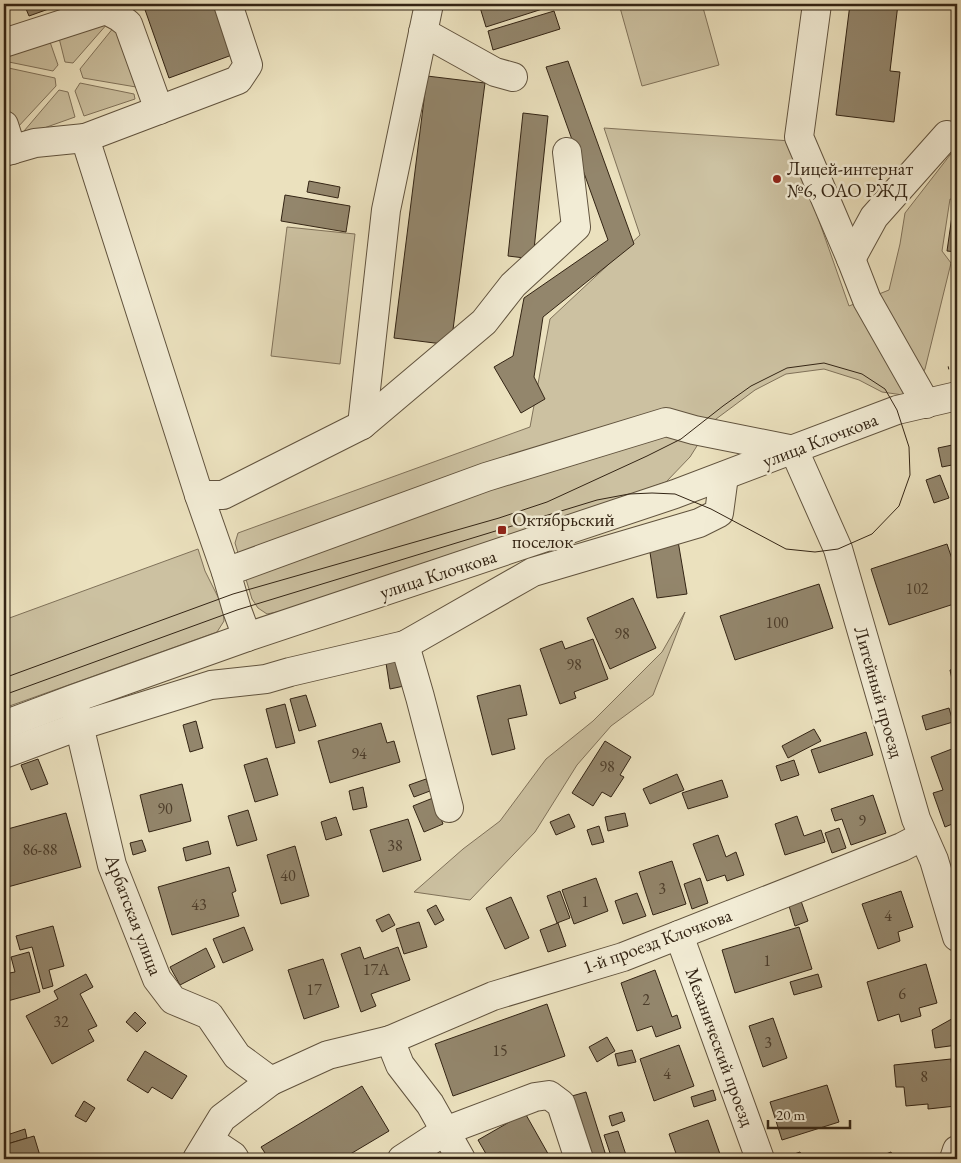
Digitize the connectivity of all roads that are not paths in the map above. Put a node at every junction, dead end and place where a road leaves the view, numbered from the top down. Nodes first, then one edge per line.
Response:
1 (228, 4) edge
2 (429, 4) edge
3 (817, 4) edge
4 (423, 32) junction
5 (4, 44) edge
6 (513, 77) dead end
7 (159, 110) junction
8 (946, 135) dead end
9 (85, 138) junction
10 (6, 143) edge
11 (567, 152) dead end
12 (851, 259) junction
13 (957, 396) edge
14 (926, 404) junction
15 (362, 425) junction
16 (794, 450) junction
17 (724, 476) junction
18 (199, 495) junction
19 (226, 572) junction
20 (247, 637) junction
21 (405, 645) junction
22 (73, 699) junction
23 (4, 725) edge
24 (79, 726) junction
25 (4, 754) edge
26 (448, 808) dead end
27 (922, 836) junction
28 (679, 935) junction
29 (957, 937) edge
30 (390, 1040) junction
31 (271, 1081) junction
32 (445, 1131) junction
33 (203, 1150) edge
34 (957, 1150) edge
35 (235, 1159) edge
36 (402, 1159) edge
37 (461, 1159) edge
38 (579, 1159) edge
39 (760, 1159) edge
40 (954, 1159) edge

1 - 7 street
2 - 4 street
3 - 12 street
4 - 6 street
4 - 15 street
5 - 7 street
7 - 9 street
8 - 12 street
9 - 10 street
9 - 18 street
11 - 15 street
12 - 14 street
13 - 14 street, улица Клочкова
14 - 16 street, улица Клочкова
15 - 18 street
16 - 17 street, улица Клочкова
16 - 19 street
16 - 27 street, Литейный проезд
17 - 20 street, улица Клочкова
17 - 21 street
18 - 19 street
19 - 20 street
20 - 22 street, улица Клочкова
21 - 24 street
21 - 26 street
22 - 23 street, улица Клочкова
22 - 24 street, Арбатская улица
24 - 25 street
24 - 31 street, Арбатская улица
27 - 28 street, 1-й проезд Клочкова
27 - 29 street, Литейный проезд
28 - 30 street, 1-й проезд Клочкова
28 - 39 street, Механический проезд
30 - 31 street, 1-й проезд Клочкова
30 - 32 street
31 - 33 street, 1-й проезд Клочкова
32 - 36 street
32 - 37 street
32 - 38 street
33 - 35 street
34 - 40 street

